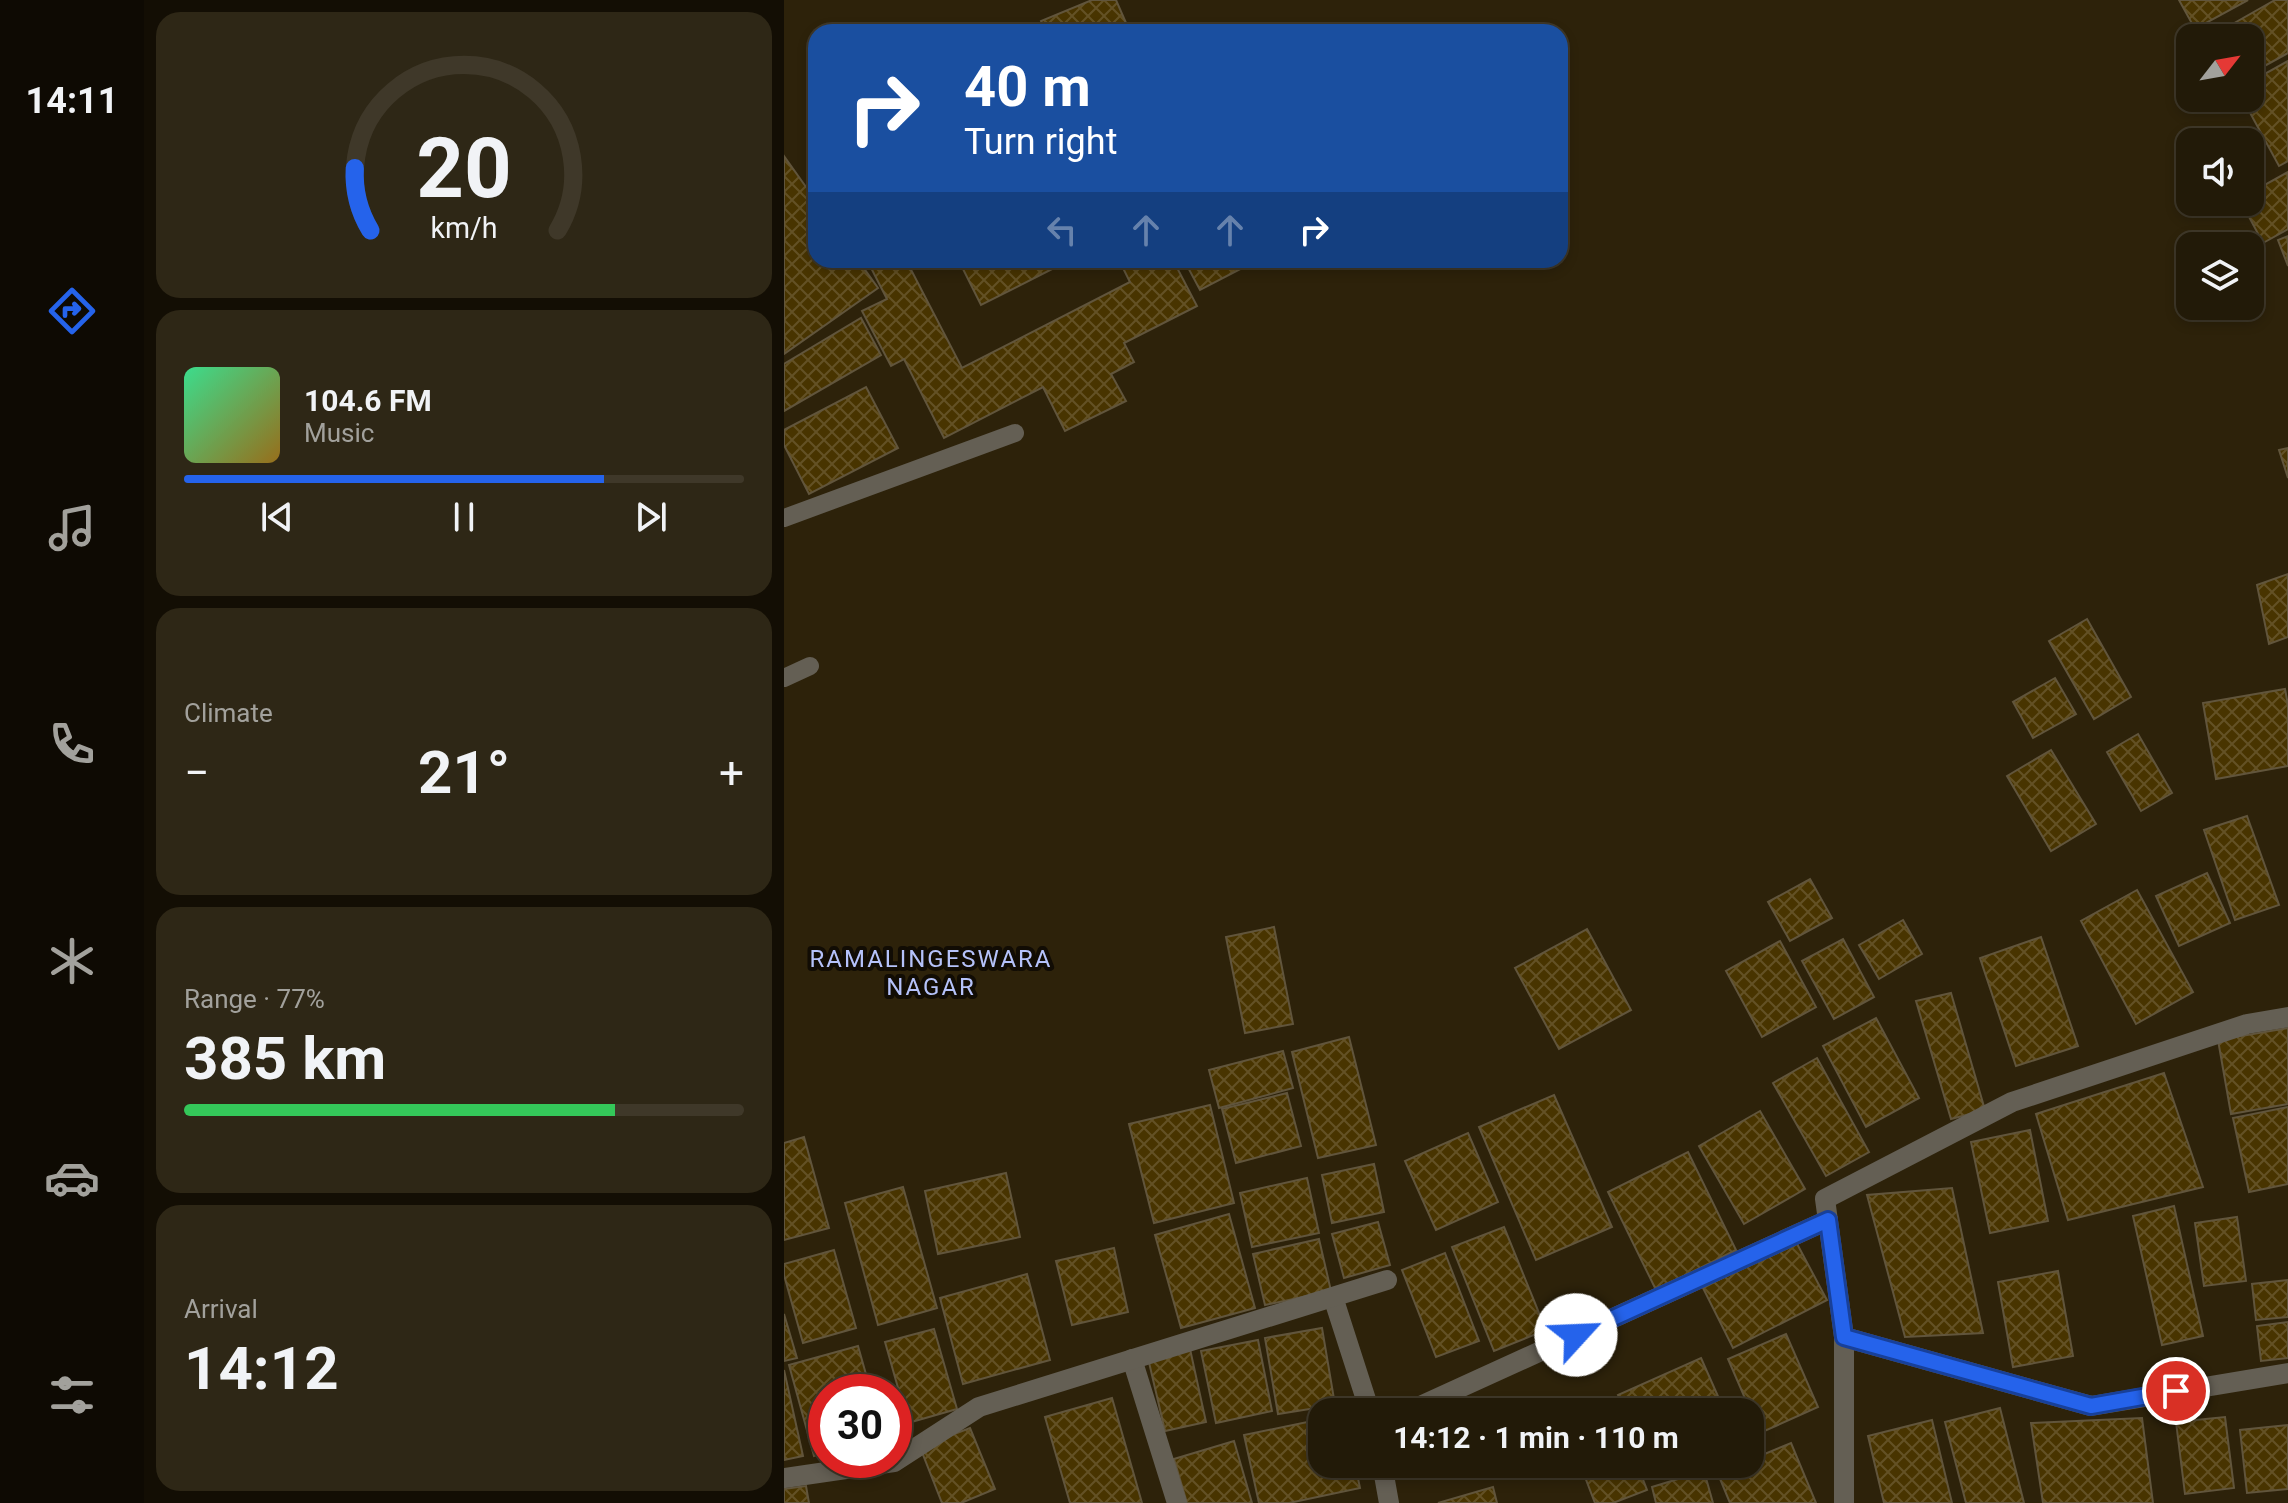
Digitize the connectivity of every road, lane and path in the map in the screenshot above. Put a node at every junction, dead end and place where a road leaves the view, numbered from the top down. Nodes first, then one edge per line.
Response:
1 (1015, 433) dead end
2 (784, 518) edge
3 (810, 666) dead end
4 (784, 678) edge
5 (2288, 1017) edge
6 (1828, 1220) junction
7 (1387, 1280) dead end
8 (1333, 1297) junction
9 (1844, 1337) junction
10 (1132, 1359) junction
11 (2288, 1373) edge
12 (1365, 1398) edge
13 (1438, 1398) edge
14 (784, 1478) edge
15 (1385, 1478) edge
16 (1177, 1503) edge
17 (1389, 1503) edge
18 (1844, 1503) edge

1 - 2 lane
3 - 4 lane
5 - 6 street
6 - 9 street
6 - 13 street
7 - 8 street
8 - 10 street
8 - 12 street
9 - 11 street
9 - 18 street
10 - 14 street
10 - 16 street
15 - 17 street

